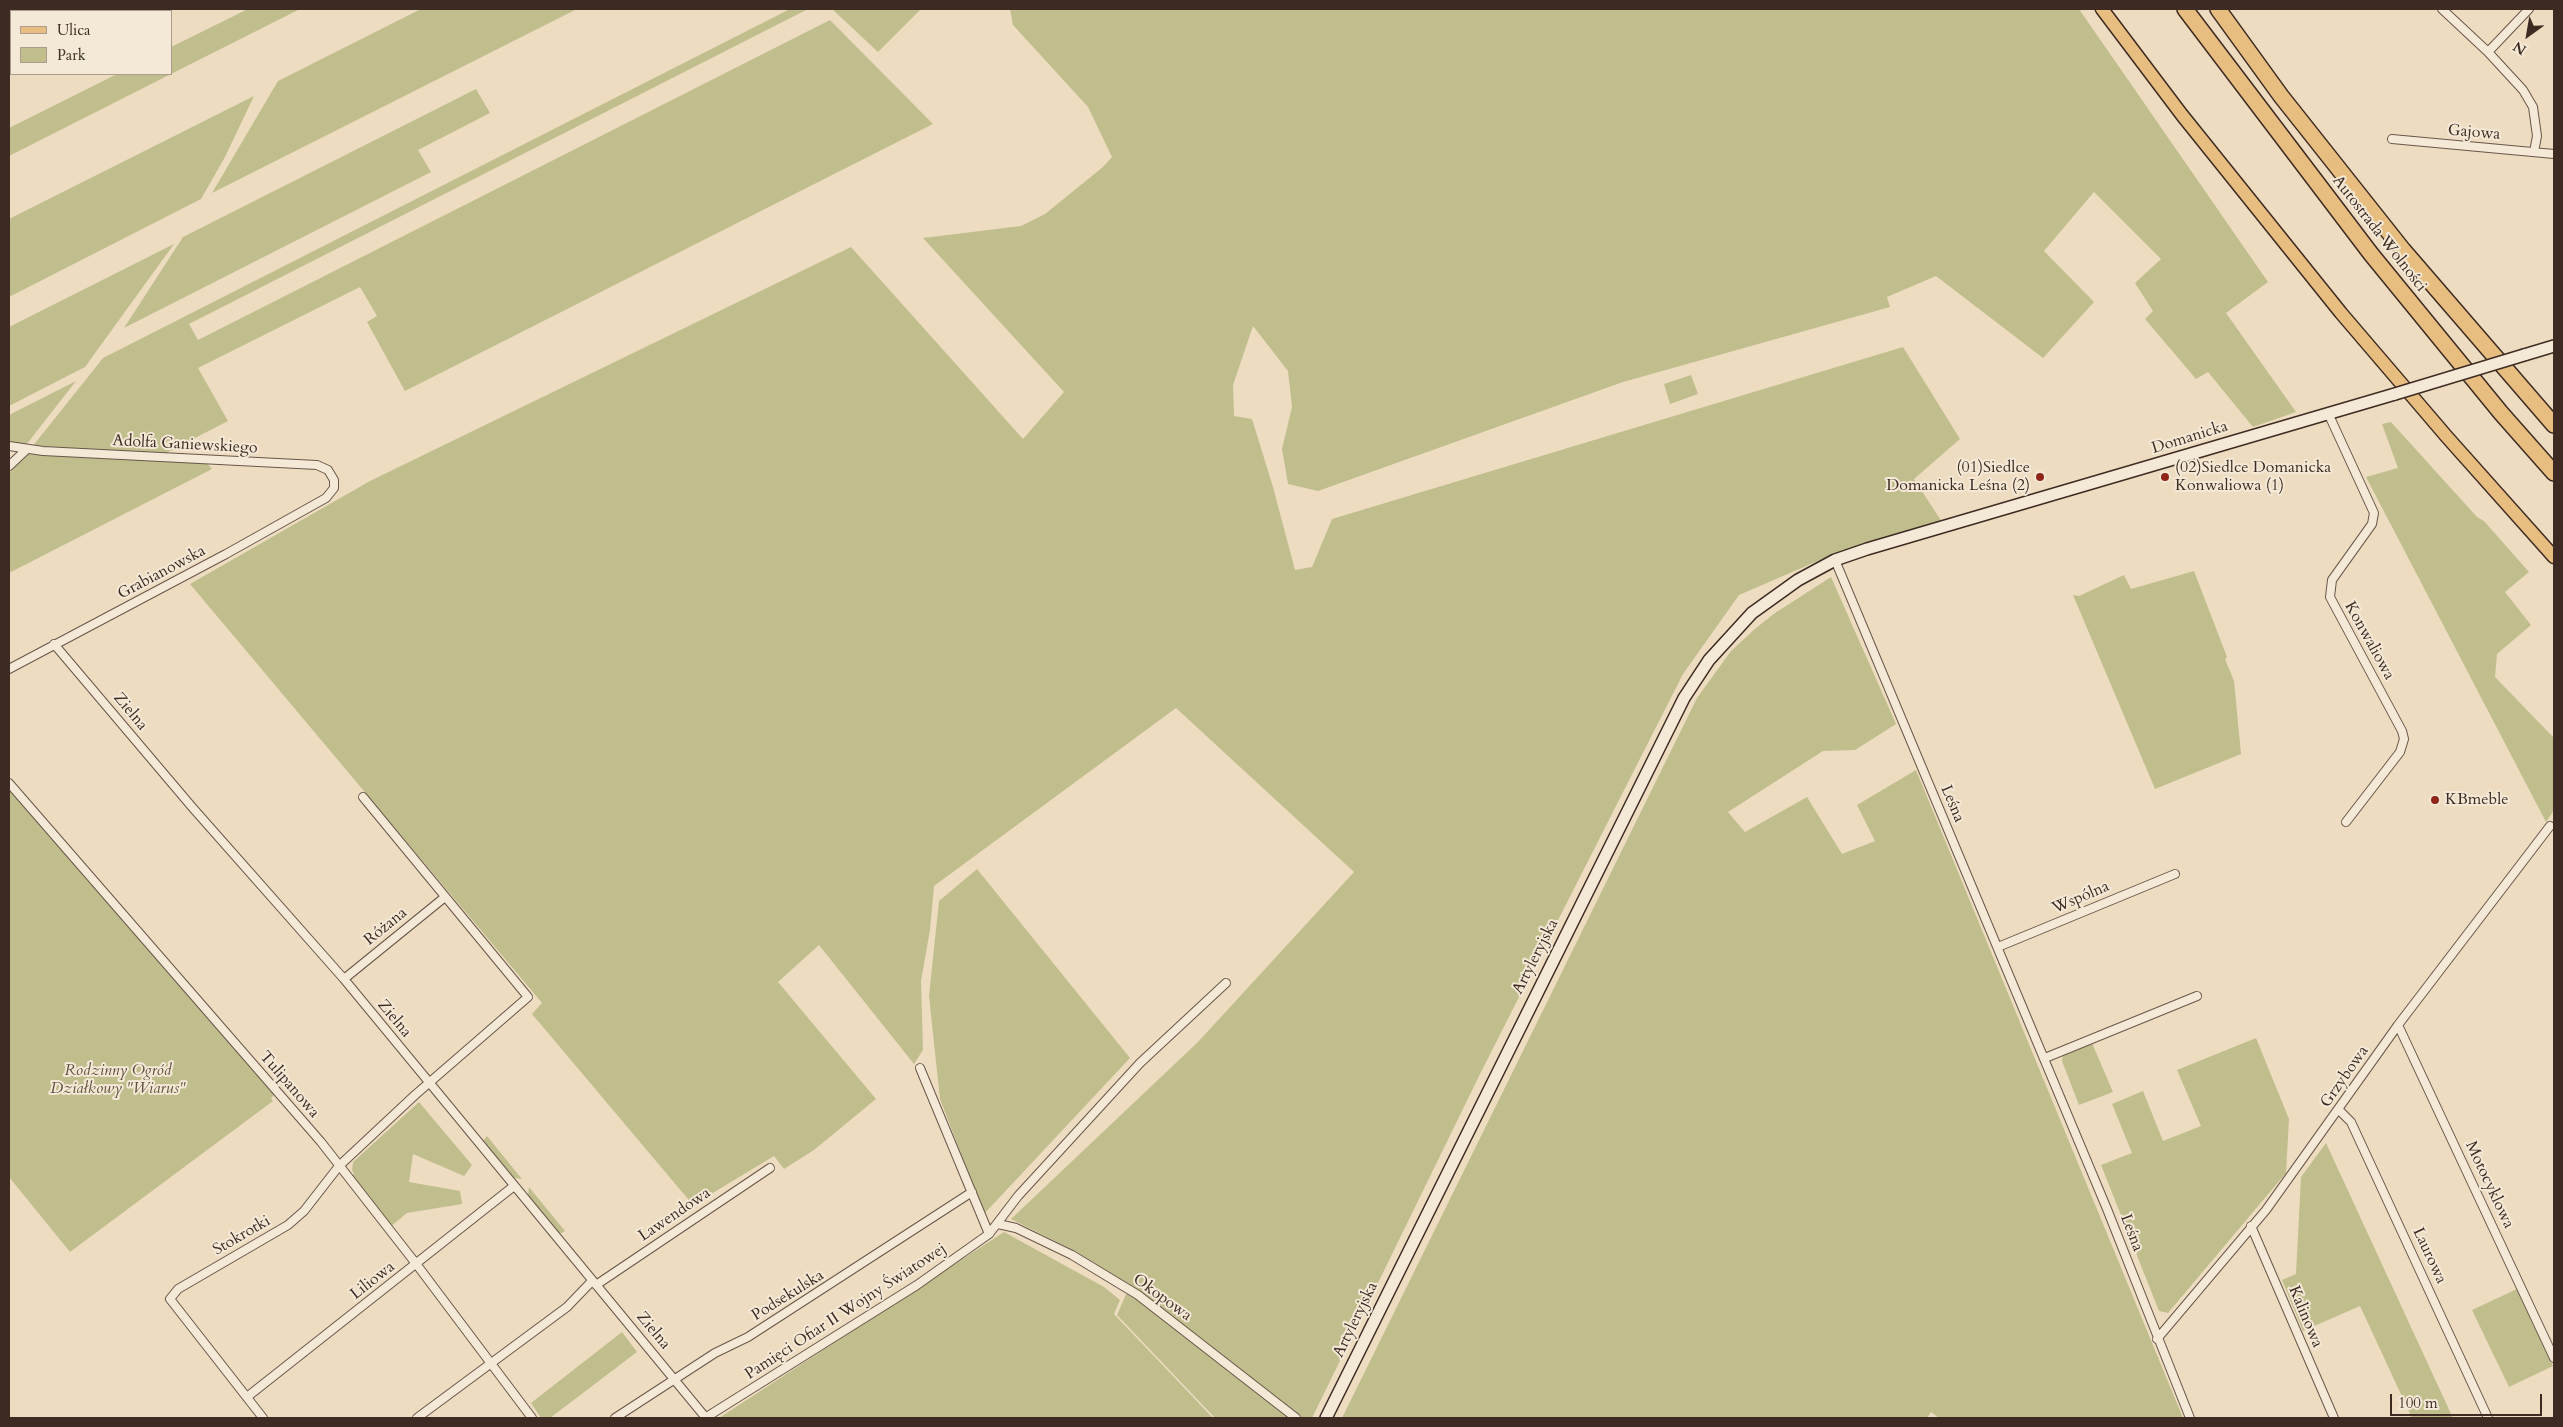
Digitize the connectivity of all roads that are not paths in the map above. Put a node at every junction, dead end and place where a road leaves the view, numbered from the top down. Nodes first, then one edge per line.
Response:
1 (2102, 9) edge
2 (2185, 9) edge
3 (2218, 9) edge
4 (2442, 9) edge
5 (2529, 9) edge
6 (2488, 52) junction
7 (2392, 140) dead end
8 (2534, 152) junction
9 (2554, 154) edge
10 (2554, 346) edge
11 (2328, 413) junction
12 (2554, 425) edge
13 (9, 446) edge
14 (27, 449) junction
15 (9, 466) edge
16 (2554, 473) edge
17 (326, 498) joint
18 (2554, 557) edge
19 (1835, 560) junction
20 (54, 644) junction
21 (9, 669) edge
22 (9, 783) edge
23 (363, 797) dead end
24 (2346, 822) dead end
25 (2550, 826) dead end
26 (2175, 874) dead end
27 (445, 896) junction
28 (1998, 947) junction
29 (344, 979) junction
30 (1226, 982) dead end
31 (2198, 996) dead end
32 (2398, 1025) junction
33 (2045, 1058) junction
34 (920, 1068) dead end
35 (429, 1083) junction
36 (2339, 1110) junction
37 (339, 1166) junction
38 (770, 1168) dead end
39 (514, 1186) junction
40 (972, 1192) junction
41 (998, 1224) junction
42 (2251, 1226) junction
43 (988, 1234) junction
44 (417, 1264) junction
45 (594, 1283) junction
46 (2157, 1338) junction
47 (2554, 1358) edge
48 (490, 1363) junction
49 (676, 1380) junction
50 (247, 1397) junction
51 (263, 1418) edge
52 (417, 1418) edge
53 (532, 1418) edge
54 (615, 1418) edge
55 (705, 1418) edge
56 (1296, 1418) edge
57 (1326, 1418) edge
58 (2190, 1418) edge
59 (2334, 1418) edge
60 (2488, 1418) edge

1 - 18 main road
2 - 16 highway, Autostrada Wolności
3 - 12 highway, Autostrada Wolności
4 - 6 street
5 - 6 street
6 - 8 street
7 - 8 street, Gajowa
8 - 9 street, Gajowa
10 - 11 street, Domanicka, bridge
11 - 19 street, Domanicka
11 - 24 street, Konwaliowa
13 - 14 street, Adolfa Ganiewskiego
14 - 15 street
14 - 17 street, Adolfa Ganiewskiego
17 - 20 street, Grabianowska
19 - 28 street, Leśna
19 - 57 street, Artyleryjska
20 - 21 street, Grabianowska
20 - 29 street, Zielna
22 - 37 street, Tulipanowa
23 - 27 street
25 - 32 street, Grzybowa
26 - 28 street, Wspólna
27 - 29 street, Różana
27 - 35 street, Stokrotki
28 - 33 street, Leśna
29 - 35 street, Zielna
30 - 41 street, Pamięci Ofiar II Wojny Światowej
31 - 33 street
32 - 36 street, Grzybowa
32 - 47 street, Motocyklowa
33 - 46 street, Leśna
34 - 40 street
35 - 37 street, Stokrotki
35 - 39 street, Zielna
36 - 42 street, Grzybowa
36 - 60 street, Laurowa
37 - 44 street, Tulipanowa
37 - 50 street, Stokrotki
38 - 45 street, Lawendowa
39 - 44 street, Liliowa
39 - 45 street, Zielna
40 - 43 street
40 - 49 street, Podsekulska
41 - 43 street, Pamięci Ofiar II Wojny Światowej
41 - 56 street, Okopowa
42 - 46 street, Grzybowa
42 - 59 street, Kalinowa
43 - 55 street, Pamięci Ofiar II Wojny Światowej
44 - 48 street, Tulipanowa
44 - 50 street, Liliowa
45 - 48 street, Lawendowa
45 - 49 street, Zielna
46 - 58 street, Leśna
48 - 52 street
48 - 53 street, Tulipanowa
49 - 54 street, Podsekulska
49 - 55 street, Zielna
50 - 51 street, Stokrotki

